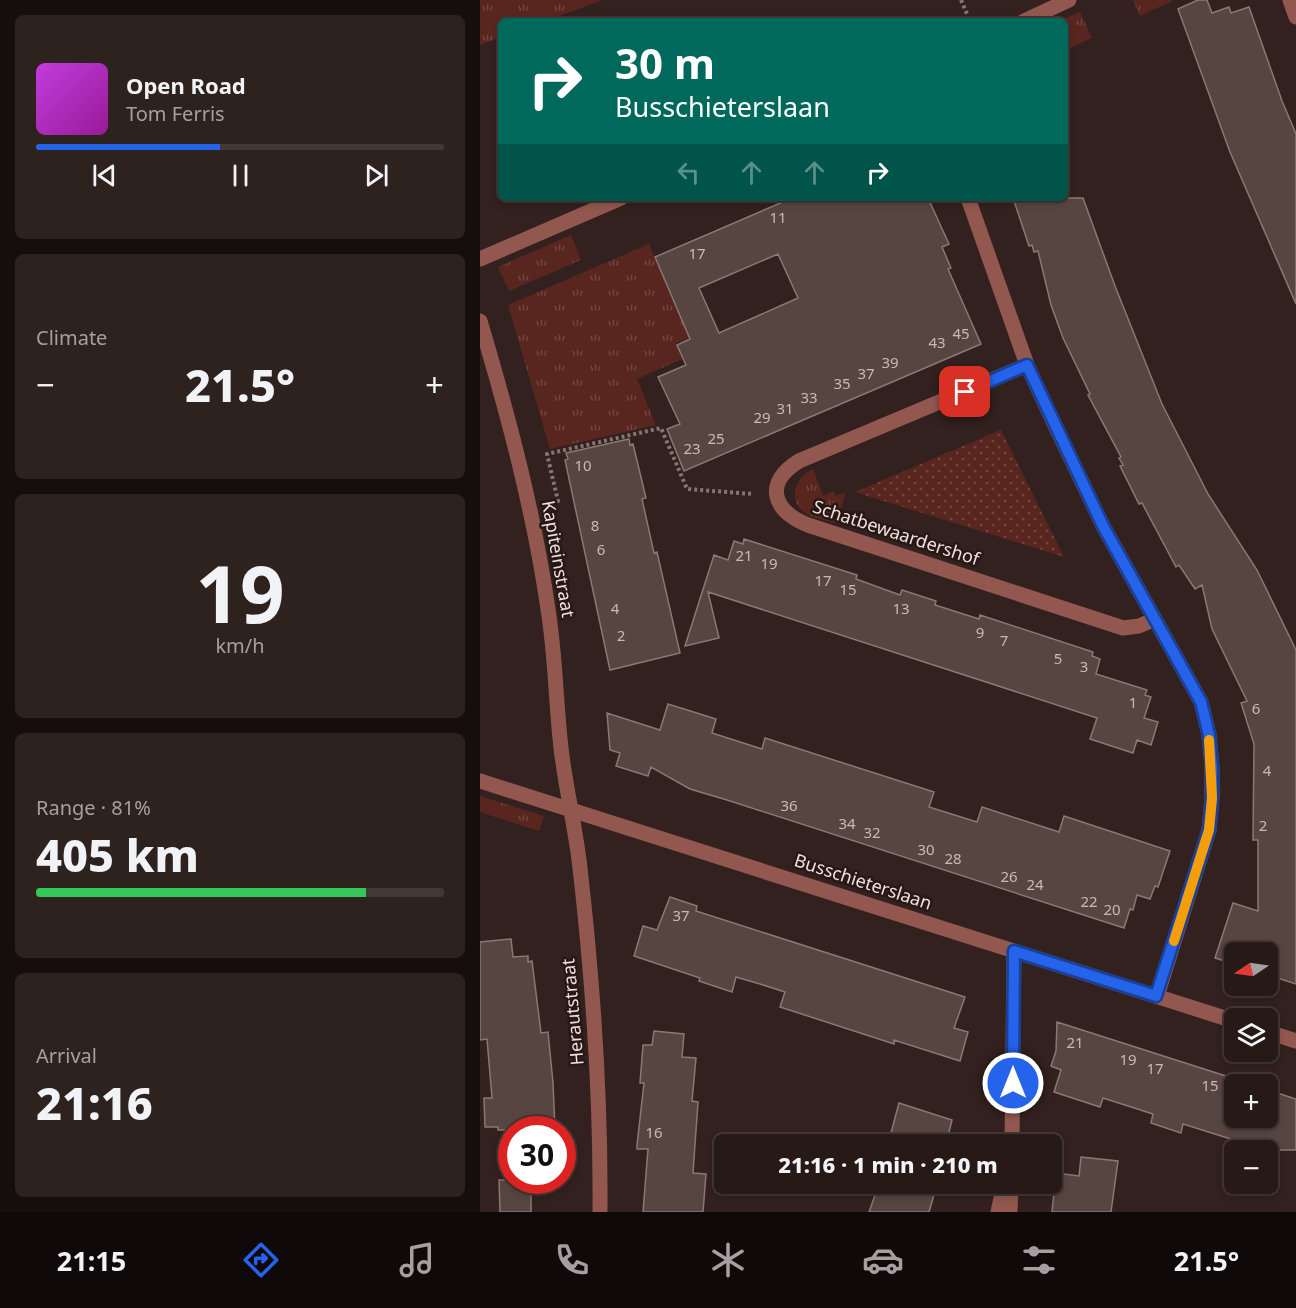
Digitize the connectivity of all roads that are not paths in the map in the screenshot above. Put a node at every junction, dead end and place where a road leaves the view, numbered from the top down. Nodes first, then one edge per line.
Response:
1 (1070, 0) edge
2 (1290, 0) edge
3 (1296, 17) edge
4 (1031, 18) edge
5 (614, 201) edge
6 (969, 201) edge
7 (480, 259) edge
8 (480, 321) edge
9 (1027, 365) junction
10 (1155, 619) junction
11 (480, 781) edge
12 (571, 810) junction
13 (1014, 951) junction
14 (1156, 996) junction
15 (1224, 1018) edge
16 (1278, 1035) edge
17 (1296, 1041) edge
18 (1012, 1134) edge
19 (1002, 1194) edge
20 (1011, 1194) edge
21 (600, 1212) edge
22 (998, 1212) edge
23 (1010, 1212) edge

1 - 4 street
2 - 3 street
5 - 7 street
6 - 9 street
8 - 12 street, Kapiteinstraat
9 - 10 street
9 - 10 street, Schatbewaardershof
10 - 14 street
11 - 12 street, Busschieterslaan
12 - 13 street, Busschieterslaan
12 - 21 street, Herautstraat
13 - 14 street, Busschieterslaan
13 - 18 street
14 - 15 street, Busschieterslaan
16 - 17 street
19 - 22 street
20 - 23 street

